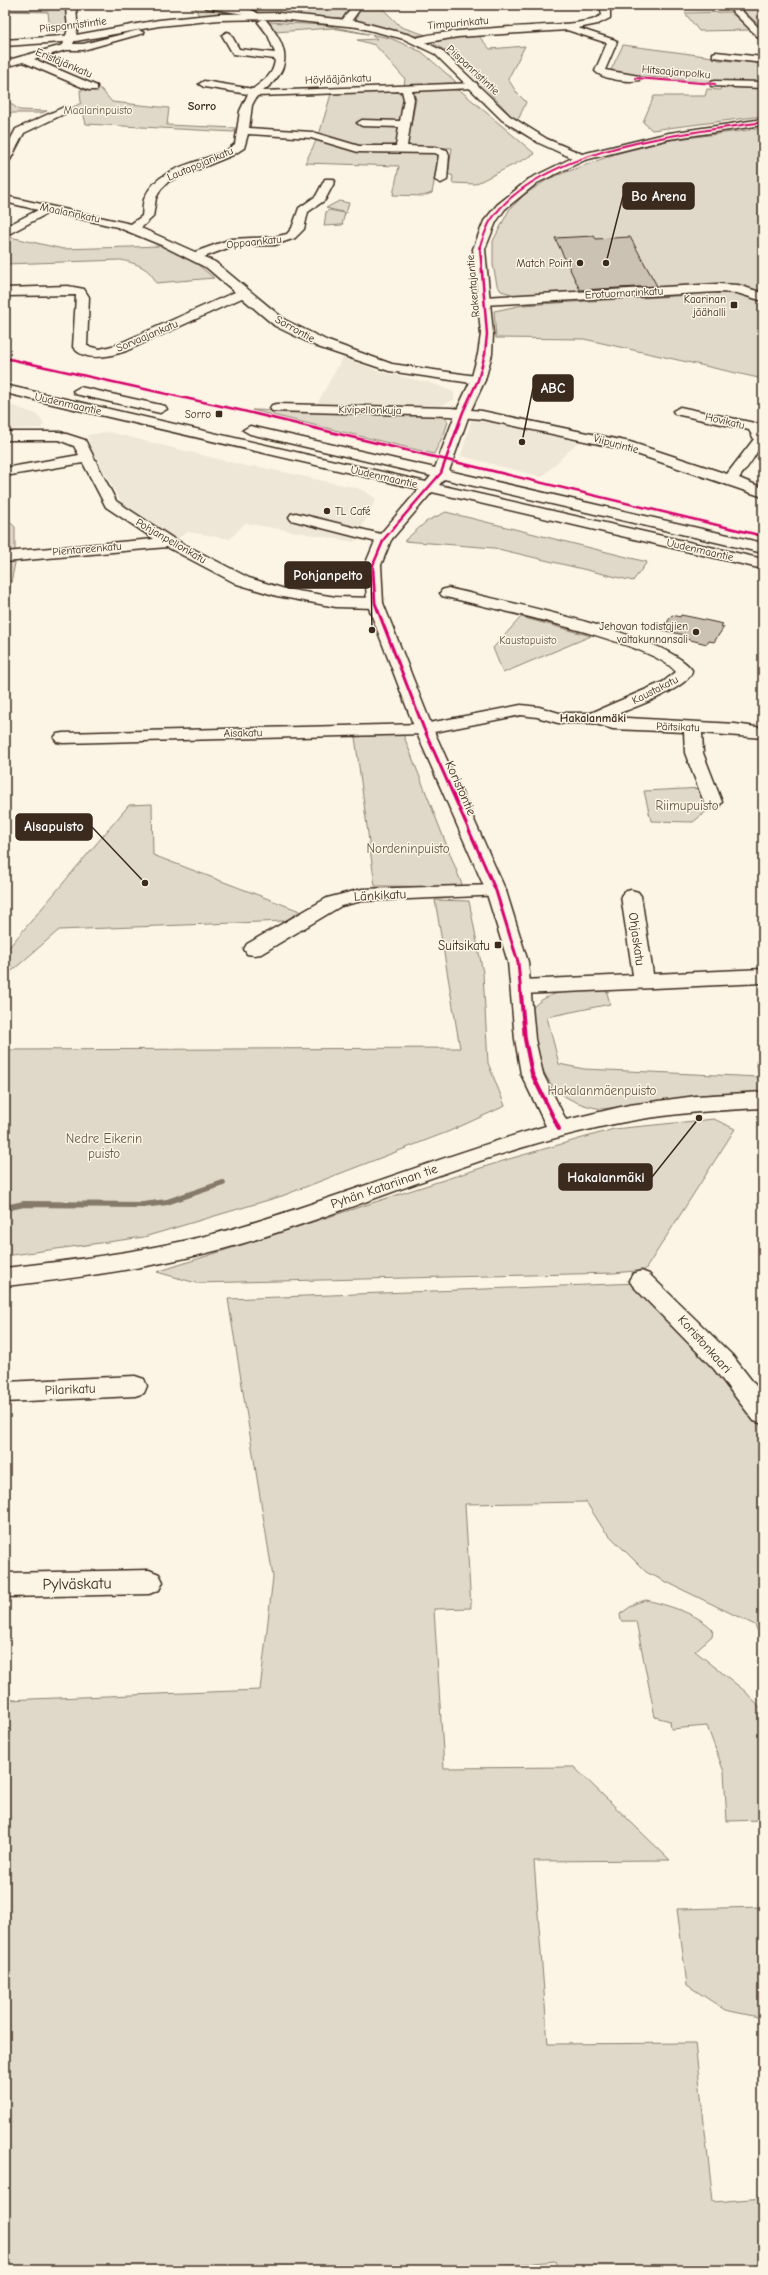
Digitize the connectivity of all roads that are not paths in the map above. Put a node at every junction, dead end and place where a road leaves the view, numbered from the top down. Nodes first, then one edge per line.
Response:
1 (207, 5) edge
2 (360, 5) edge
3 (605, 5) edge
4 (731, 5) edge
5 (71, 8) dead end
6 (255, 16) junction
7 (263, 22) dead end
8 (346, 22) junction
9 (566, 27) junction
10 (139, 33) dead end
11 (227, 35) dead end
12 (763, 37) edge
13 (416, 41) junction
14 (5, 43) edge
15 (68, 43) junction
16 (716, 56) dead end
17 (280, 57) junction
18 (25, 59) junction
19 (763, 60) edge
20 (5, 64) edge
21 (635, 78) dead end
22 (204, 84) dead end
23 (715, 84) dead end
24 (473, 85) junction
25 (763, 85) edge
26 (93, 88) dead end
27 (406, 89) junction
28 (254, 93) junction
29 (64, 110) dead end
30 (763, 122) edge
31 (362, 123) dead end
32 (405, 124) junction
33 (243, 131) junction
34 (401, 149) junction
35 (6, 156) edge
36 (581, 158) junction
37 (441, 180) dead end
38 (329, 181) dead end
39 (5, 199) edge
40 (49, 208) junction
41 (134, 228) junction
42 (5, 232) edge
43 (196, 256) junction
44 (5, 292) edge
45 (245, 292) junction
46 (763, 297) edge
47 (484, 301) junction
48 (478, 380) junction
49 (65, 388) dead end
50 (5, 389) edge
51 (277, 408) dead end
52 (680, 411) dead end
53 (463, 412) junction
54 (175, 413) dead end
55 (240, 428) dead end
56 (5, 436) edge
57 (88, 458) junction
58 (5, 472) edge
59 (435, 480) junction
60 (730, 480) junction
61 (763, 493) edge
62 (296, 517) dead end
63 (384, 539) junction
64 (169, 542) junction
65 (763, 548) edge
66 (5, 557) edge
67 (763, 564) edge
68 (448, 593) dead end
69 (375, 603) junction
70 (593, 718) junction
71 (693, 727) junction
72 (424, 729) junction
73 (763, 733) edge
74 (63, 738) dead end
75 (713, 802) dead end
76 (496, 891) junction
77 (631, 896) dead end
78 (254, 949) dead end
79 (763, 976) edge
80 (644, 982) junction
81 (522, 987) junction
82 (763, 1100) edge
83 (559, 1130) junction
84 (5, 1277) edge
85 (641, 1280) dead end
86 (135, 1386) dead end
87 (5, 1392) edge
88 (763, 1414) edge
89 (149, 1582) dead end
90 (5, 1586) edge

1 - 6 street
2 - 8 street
3 - 9 street, Timpurinkatu
4 - 12 street
5 - 15 street
6 - 8 street, Piispanristintie
6 - 15 street, Piispanristintie
7 - 17 street
8 - 13 street, Piispanristintie
9 - 13 street, Timpurinkatu
9 - 21 street
10 - 15 street
11 - 17 street
13 - 24 street, Piispanristintie
14 - 15 street, Piispanristintie
15 - 18 street
16 - 19 street
17 - 28 street
18 - 20 street
18 - 26 street, Eristäjänkatu
22 - 28 street, Höylääjänkatu
23 - 25 street
24 - 27 street, Höylääjänkatu
24 - 36 street, Piispanristintie
27 - 28 street, Höylääjänkatu
27 - 32 street
28 - 33 street, Lautapojankatu
29 - 35 street
30 - 36 street, Rakentajantie
31 - 32 street
32 - 34 street
33 - 34 street
33 - 41 street, Lautapojankatu
34 - 37 street
36 - 47 street, Rakentajantie
38 - 43 street, Oppaankatu
39 - 40 street, Maalarinkatu
40 - 41 street, Maalarinkatu
40 - 42 street
41 - 43 street, Sorrontie
43 - 45 street, Sorrontie
44 - 45 street, Sorvaajankatu
45 - 48 street, Sorrontie
46 - 47 street, Erotuomarinkatu
47 - 48 street, Rakentajantie
48 - 53 street, Rakentajantie
49 - 54 street, Uudenmaantie
50 - 59 street, Uudenmaantie
51 - 53 street, Kivipellonkuja
52 - 60 street, Hovikatu
53 - 59 street, Rakentajantie
53 - 60 street, Viipurintie
55 - 59 street, Uudenmaantie
56 - 57 street, Pohjanpellonkatu
57 - 58 street
57 - 64 street, Pohjanpellonkatu
59 - 63 street, Koristontie
59 - 65 street, Uudenmaantie
59 - 67 street, Uudenmaantie
60 - 61 street, Viipurintie
62 - 63 street
63 - 69 street, Koristontie
64 - 66 street, Pientareenkatu
64 - 69 street, Pohjanpellonkatu
68 - 70 street, Kaustakatu
69 - 72 street, Koristontie
70 - 71 street, Päitsikatu
70 - 72 street, Kaustakatu
71 - 73 street, Päitsikatu
71 - 75 street
72 - 74 street, Aisakatu
72 - 76 street, Koristontie
76 - 78 street, Länkikatu
76 - 81 street, Koristontie
77 - 80 street, Ohjaskatu
79 - 80 street
80 - 81 street
81 - 83 street, Koristontie
82 - 83 street, Pyhän Katariinan tie
83 - 84 street, Pyhän Katariinan tie
85 - 88 street, Koristonkaari
86 - 87 street, Pilarikatu
89 - 90 street, Pylväskatu

